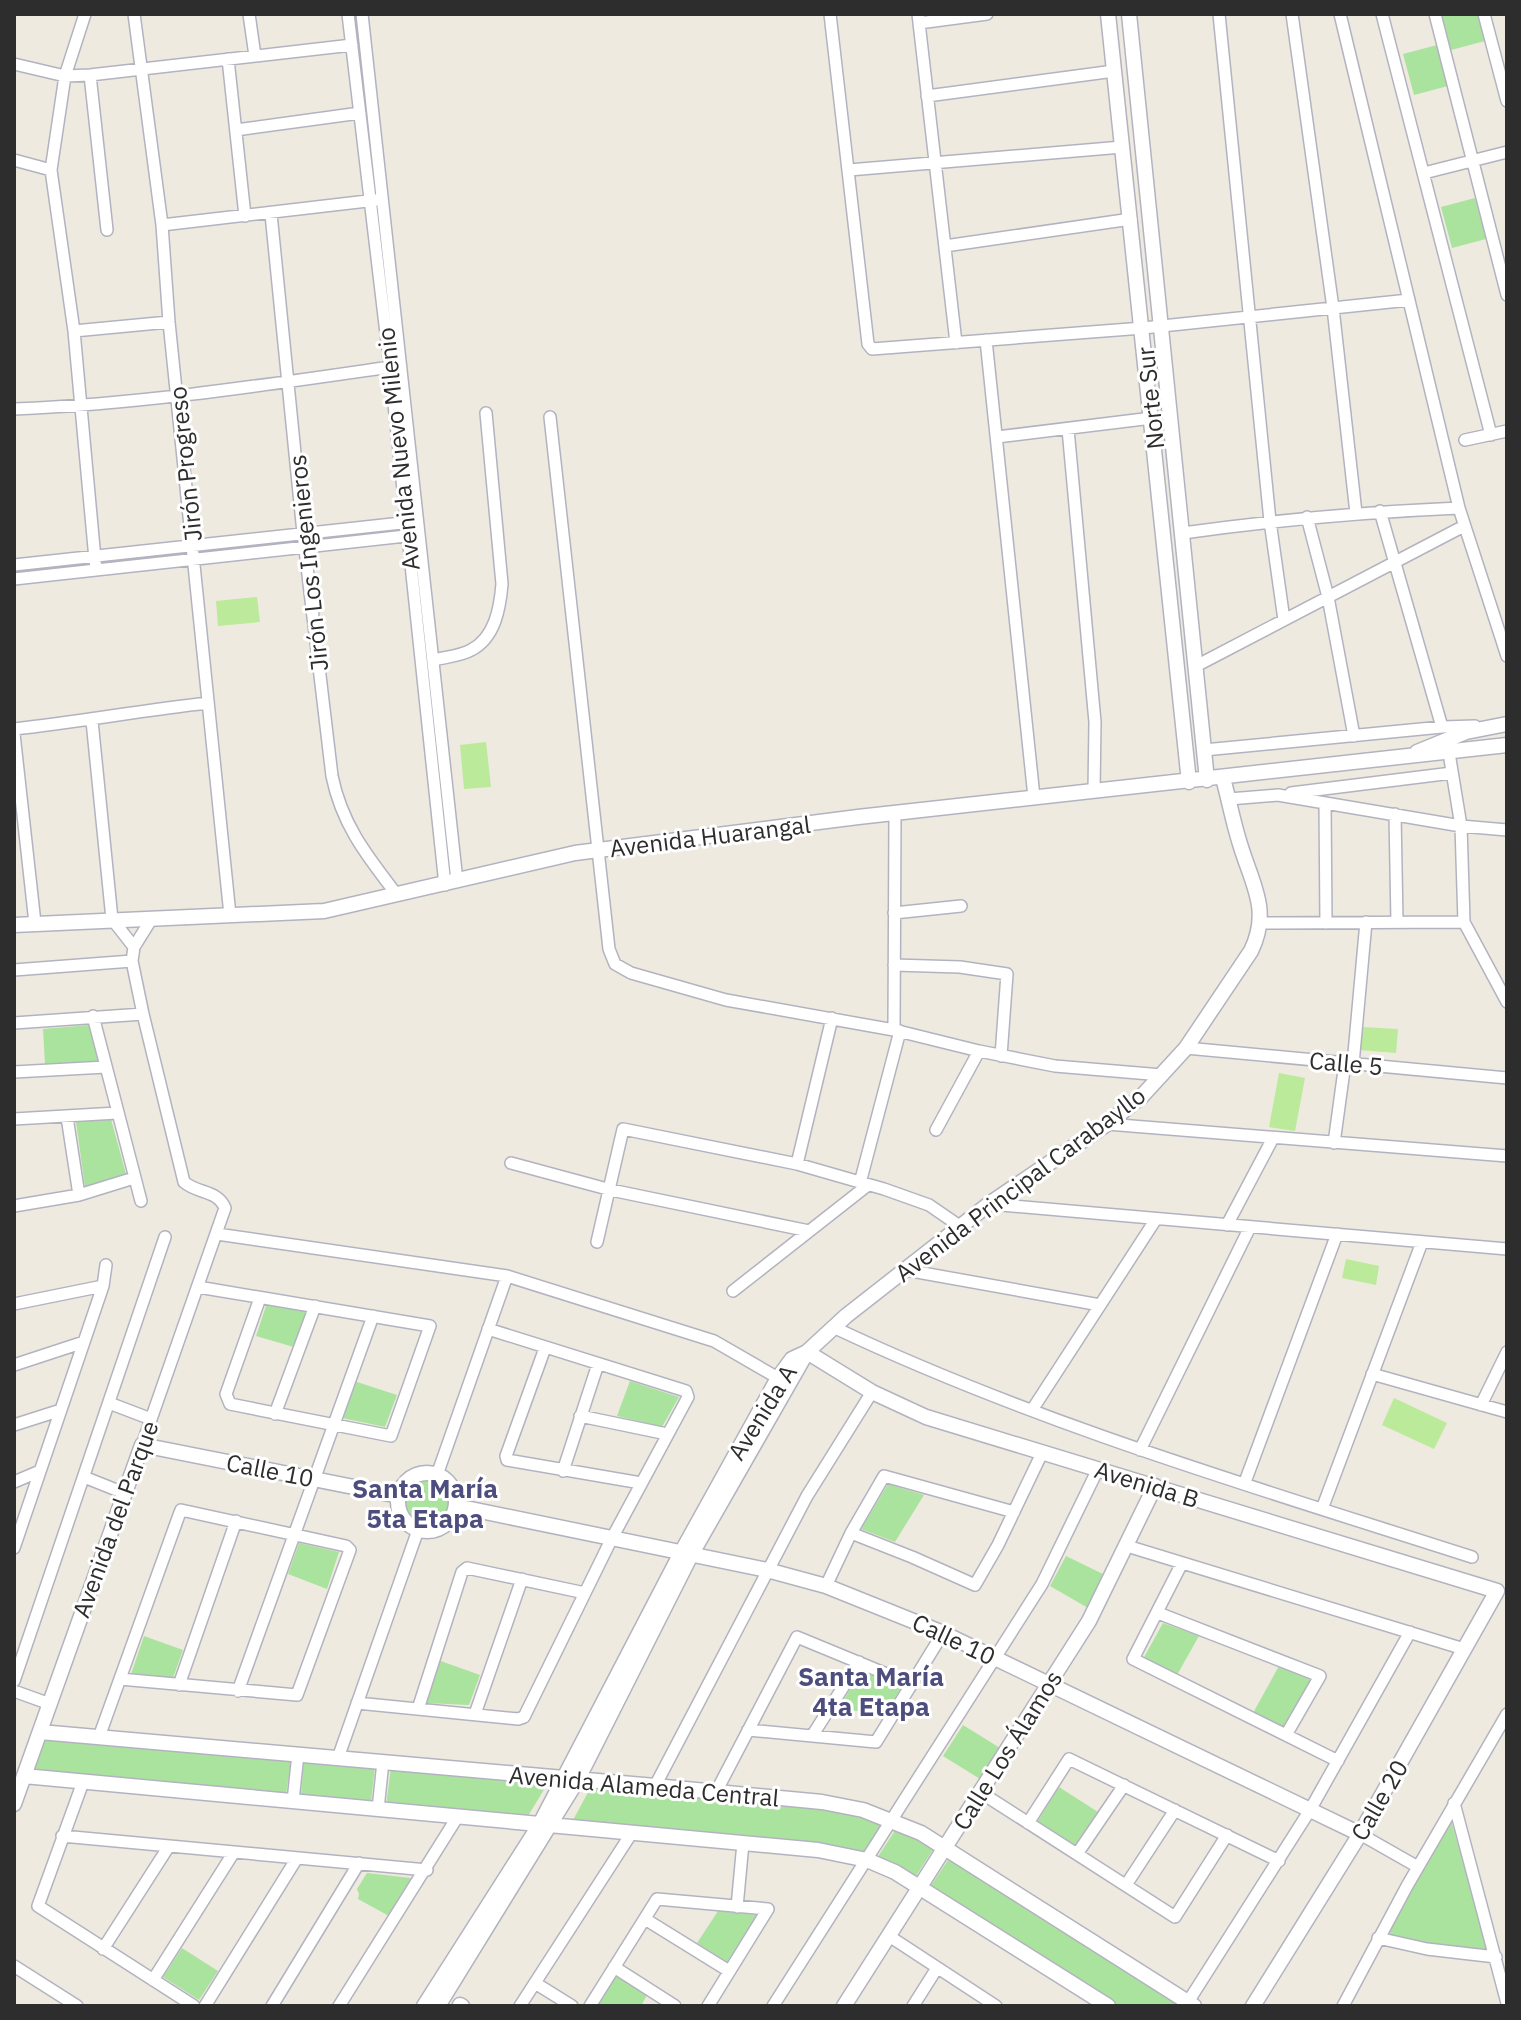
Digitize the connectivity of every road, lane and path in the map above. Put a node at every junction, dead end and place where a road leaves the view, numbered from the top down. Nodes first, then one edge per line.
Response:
1 (85, 14) edge
2 (134, 14) edge
3 (249, 14) edge
4 (348, 14) edge
5 (362, 14) edge
6 (830, 14) edge
7 (987, 14) edge
8 (1108, 14) edge
9 (1129, 14) edge
10 (1219, 14) edge
11 (1292, 14) edge
12 (1340, 14) edge
13 (1382, 14) edge
14 (1435, 14) edge
15 (1484, 14) edge
16 (918, 18) edge
17 (352, 45) junction
18 (255, 56) junction
19 (228, 59) junction
20 (14, 64) edge
21 (141, 68) junction
22 (1114, 71) junction
23 (90, 75) junction
24 (65, 76) junction
25 (927, 96) junction
26 (1507, 101) edge
27 (360, 113) junction
28 (236, 130) junction
29 (1122, 147) junction
30 (1507, 152) edge
31 (14, 160) edge
32 (1474, 160) junction
33 (935, 163) junction
34 (51, 170) junction
35 (849, 170) junction
36 (1424, 173) junction
37 (384, 199) junction
38 (370, 201) junction
39 (271, 214) junction
40 (245, 216) junction
41 (1131, 219) junction
42 (162, 225) junction
43 (107, 230) dead end
44 (945, 246) junction
45 (1507, 295) edge
46 (1409, 300) junction
47 (1333, 308) junction
48 (1250, 316) junction
49 (169, 322) junction
50 (1162, 326) junction
51 (1143, 328) junction
52 (74, 331) junction
53 (986, 340) junction
54 (956, 343) junction
55 (390, 367) junction
56 (290, 381) junction
57 (179, 395) junction
58 (79, 406) junction
59 (14, 409) edge
60 (486, 413) dead end
61 (550, 417) dead end
62 (1152, 418) junction
63 (1068, 429) junction
64 (1507, 431) edge
65 (1491, 435) junction
66 (997, 437) junction
67 (1465, 440) dead end
68 (1459, 508) junction
69 (1380, 511) junction
70 (1356, 513) junction
71 (1307, 517) junction
72 (419, 521) junction
73 (1270, 521) junction
74 (406, 522) junction
75 (1464, 526) junction
76 (303, 533) junction
77 (1183, 533) junction
78 (421, 535) junction
79 (408, 536) junction
80 (193, 545) junction
81 (305, 547) junction
82 (94, 556) junction
83 (194, 559) junction
84 (1395, 562) junction
85 (14, 565) edge
86 (96, 570) junction
87 (14, 579) edge
88 (1328, 597) junction
89 (1284, 620) junction
90 (1507, 656) edge
91 (434, 660) junction
92 (1196, 666) junction
93 (208, 703) junction
94 (92, 721) junction
95 (1500, 725) edge
96 (1442, 727) junction
97 (14, 731) edge
98 (1354, 736) junction
99 (1507, 745) edge
100 (1204, 750) junction
101 (1449, 753) junction
102 (1410, 756) junction
103 (1452, 773) junction
104 (1223, 778) junction
105 (1207, 780) junction
106 (1189, 782) junction
107 (1094, 791) junction
108 (1278, 795) junction
109 (1034, 797) junction
110 (1229, 799) junction
111 (1325, 803) junction
112 (895, 813) junction
113 (1395, 814) junction
114 (1461, 826) junction
115 (1507, 830) edge
116 (598, 850) junction
117 (451, 883) junction
118 (397, 895) junction
119 (961, 906) dead end
120 (894, 913) junction
121 (230, 915) junction
122 (152, 918) junction
123 (112, 919) junction
124 (1366, 922) junction
125 (1397, 922) junction
126 (1464, 922) junction
127 (35, 923) junction
128 (1261, 923) junction
129 (1326, 923) junction
130 (14, 925) edge
131 (134, 947) junction
132 (132, 961) junction
133 (894, 965) junction
134 (14, 970) edge
135 (1507, 1002) edge
136 (143, 1014) junction
137 (93, 1016) junction
138 (832, 1018) junction
139 (14, 1023) edge
140 (897, 1030) junction
141 (1186, 1048) junction
142 (979, 1051) junction
143 (1001, 1056) junction
144 (1349, 1063) junction
145 (106, 1067) junction
146 (14, 1072) edge
147 (1162, 1075) junction
148 (1507, 1078) edge
149 (117, 1113) junction
150 (67, 1117) junction
151 (14, 1119) edge
152 (1107, 1124) junction
153 (936, 1130) dead end
154 (1273, 1138) junction
155 (1334, 1143) junction
156 (1507, 1156) edge
157 (511, 1163) dead end
158 (797, 1164) junction
159 (134, 1178) junction
160 (864, 1184) junction
161 (611, 1190) junction
162 (79, 1195) junction
163 (141, 1201) dead end
164 (989, 1204) junction
165 (14, 1206) edge
166 (1156, 1219) junction
167 (1227, 1225) junction
168 (961, 1227) junction
169 (1250, 1227) junction
170 (809, 1231) junction
171 (217, 1234) junction
172 (1337, 1234) junction
173 (165, 1237) dead end
174 (597, 1242) dead end
175 (1422, 1242) junction
176 (1507, 1249) edge
177 (106, 1265) dead end
178 (906, 1270) junction
179 (507, 1276) junction
180 (103, 1286) junction
181 (198, 1287) junction
182 (733, 1291) dead end
183 (260, 1298) junction
184 (14, 1304) edge
185 (1100, 1305) junction
186 (315, 1306) junction
187 (373, 1316) junction
188 (833, 1327) junction
189 (488, 1329) junction
190 (84, 1342) junction
191 (545, 1348) junction
192 (807, 1352) junction
193 (1507, 1352) edge
194 (598, 1364) junction
195 (14, 1365) edge
196 (1372, 1374) junction
197 (778, 1378) junction
198 (872, 1392) junction
199 (109, 1403) junction
200 (1481, 1405) junction
201 (61, 1410) junction
202 (1032, 1410) junction
203 (1507, 1412) edge
204 (275, 1414) junction
205 (580, 1416) junction
206 (151, 1419) junction
207 (14, 1425) edge
208 (333, 1425) junction
209 (667, 1434) junction
210 (142, 1445) junction
211 (1140, 1450) junction
212 (1042, 1453) junction
213 (1098, 1469) junction
214 (40, 1471) junction
215 (563, 1471) junction
216 (437, 1475) junction
217 (84, 1477) junction
218 (313, 1479) junction
219 (14, 1482) edge
220 (1245, 1482) junction
221 (641, 1483) junction
222 (1155, 1486) junction
223 (124, 1493) junction
224 (399, 1496) junction
225 (456, 1506) junction
226 (1322, 1509) junction
227 (1014, 1512) junction
228 (236, 1521) junction
229 (418, 1530) junction
230 (294, 1533) junction
231 (851, 1533) junction
232 (611, 1540) junction
233 (1127, 1546) junction
234 (14, 1548) edge
235 (664, 1550) junction
236 (686, 1554) junction
237 (1472, 1557) dead end
238 (1182, 1563) junction
239 (673, 1568) junction
240 (767, 1570) junction
241 (522, 1579) junction
242 (826, 1586) junction
243 (585, 1593) junction
244 (1502, 1593) edge
245 (1158, 1613) junction
246 (1410, 1632) junction
247 (943, 1633) junction
248 (1464, 1649) junction
249 (996, 1658) junction
250 (859, 1662) junction
251 (120, 1679) junction
252 (14, 1681) edge
253 (911, 1684) junction
254 (1048, 1684) junction
255 (179, 1685) junction
256 (14, 1691) edge
257 (238, 1691) junction
258 (357, 1703) junction
259 (50, 1704) junction
260 (418, 1709) junction
261 (475, 1714) junction
262 (1506, 1719) edge
263 (748, 1730) junction
264 (40, 1732) junction
265 (1286, 1735) junction
266 (812, 1736) junction
267 (99, 1737) junction
268 (298, 1754) junction
269 (338, 1758) junction
270 (1338, 1761) junction
271 (383, 1762) junction
272 (24, 1776) junction
273 (572, 1778) junction
274 (83, 1782) junction
275 (1124, 1785) junction
276 (655, 1786) junction
277 (716, 1792) junction
278 (980, 1792) junction
279 (293, 1801) junction
280 (14, 1803) edge
281 (1454, 1803) junction
282 (378, 1809) junction
283 (1175, 1810) junction
284 (1310, 1810) junction
285 (458, 1816) junction
286 (892, 1820) junction
287 (1028, 1823) junction
288 (546, 1825) junction
289 (631, 1834) junction
290 (1360, 1834) junction
291 (1227, 1835) junction
292 (62, 1836) junction
293 (743, 1843) junction
294 (169, 1846) junction
295 (945, 1847) junction
296 (234, 1852) junction
297 (1077, 1854) junction
298 (297, 1858) junction
299 (867, 1860) junction
300 (1279, 1861) junction
301 (359, 1863) junction
302 (1418, 1867) junction
303 (427, 1870) junction
304 (1126, 1885) junction
305 (920, 1887) junction
306 (737, 1907) junction
307 (645, 1919) junction
308 (889, 1936) junction
309 (1378, 1938) junction
310 (103, 1949) junction
311 (1496, 1957) junction
312 (14, 1966) edge
313 (614, 1967) junction
314 (937, 1968) junction
315 (729, 1971) junction
316 (153, 1980) junction
317 (535, 1983) junction
318 (442, 2001) edge
319 (1507, 2003) edge
320 (1191, 2004) edge
321 (461, 2005) edge
322 (77, 2006) edge
323 (194, 2006) edge
324 (205, 2006) edge
325 (272, 2006) edge
326 (339, 2006) edge
327 (424, 2006) edge
328 (520, 2006) edge
329 (572, 2006) edge
330 (590, 2006) edge
331 (675, 2006) edge
332 (708, 2006) edge
333 (773, 2006) edge
334 (844, 2006) edge
335 (913, 2006) edge
336 (996, 2006) edge
337 (1108, 2006) edge
338 (1253, 2006) edge
339 (1343, 2006) edge

1 - 24 street
2 - 21 street, Jirón Progreso
3 - 18 street
4 - 17 street, Avenida Nuevo Milenio
5 - 37 street, Avenida Nuevo Milenio
6 - 35 street
7 - 16 street
8 - 22 street, Norte Sur
9 - 50 street, Norte Sur
10 - 48 street
11 - 47 street
12 - 46 street
13 - 36 street
14 - 32 street
15 - 26 street
16 - 25 street
17 - 18 street
17 - 27 street, Avenida Nuevo Milenio
18 - 19 street
19 - 21 street
19 - 28 street
20 - 24 street
21 - 23 street
21 - 42 street, Jirón Progreso
22 - 25 street
22 - 29 street, Norte Sur
23 - 24 street
23 - 43 street
24 - 34 street
25 - 33 street
27 - 28 street
27 - 38 street, Avenida Nuevo Milenio
28 - 40 street
29 - 33 street
29 - 41 street, Norte Sur
30 - 32 street
31 - 34 street
32 - 36 street
32 - 45 street
33 - 35 street
33 - 44 street
34 - 52 street
35 - 54 street
36 - 65 street
37 - 38 street
37 - 72 street, Avenida Nuevo Milenio
38 - 39 street
38 - 55 street, Avenida Nuevo Milenio
39 - 40 street
39 - 56 street, Jirón Los Ingenieros
40 - 42 street
41 - 44 street
41 - 51 street, Norte Sur
42 - 49 street, Jirón Progreso
44 - 54 street
46 - 47 street
46 - 68 street
47 - 48 street
47 - 70 street
48 - 50 street
48 - 73 street
49 - 52 street
49 - 57 street, Jirón Progreso
50 - 51 street
50 - 77 street, Norte Sur
51 - 53 street
51 - 62 street, Norte Sur
52 - 58 street
53 - 54 street
53 - 66 street
55 - 56 street
55 - 74 street, Avenida Nuevo Milenio
56 - 57 street
56 - 76 street, Jirón Los Ingenieros
57 - 58 street
57 - 80 street, Jirón Progreso
58 - 59 street
58 - 82 street
60 - 91 street
61 - 116 street
62 - 63 street
62 - 106 street, Norte Sur
63 - 66 street
63 - 107 street
64 - 65 street
65 - 67 street
66 - 109 street
68 - 69 street
68 - 75 street
69 - 70 street
69 - 84 street
70 - 71 street
71 - 73 street
71 - 88 street
72 - 74 street
72 - 78 street, Avenida Nuevo Milenio
73 - 77 street
73 - 89 street
74 - 76 street
74 - 79 street, Avenida Nuevo Milenio
75 - 84 street
75 - 90 street
76 - 80 street
76 - 81 street, Jirón Los Ingenieros
77 - 92 street, Norte Sur
78 - 79 street
78 - 91 street, Avenida Nuevo Milenio
79 - 81 street
79 - 117 street, Avenida Nuevo Milenio
80 - 82 street
80 - 83 street, Jirón Progreso
81 - 83 street
81 - 118 street, Jirón Los Ingenieros
82 - 85 street
82 - 86 street
83 - 86 street
83 - 93 street, Jirón Progreso
84 - 88 street
84 - 96 street
86 - 87 street
88 - 89 street
88 - 98 street
89 - 92 street
91 - 117 street, Avenida Nuevo Milenio
92 - 100 street, Norte Sur
93 - 94 street
93 - 121 street, Jirón Progreso
94 - 97 street
94 - 123 street
95 - 96 street
95 - 102 street, Avenida Huarangal
96 - 98 street
97 - 127 street
98 - 100 street
99 - 101 street, Avenida Huarangal
100 - 105 street, Norte Sur
101 - 102 street, Avenida Huarangal
101 - 103 street
102 - 104 street, Avenida Huarangal
103 - 108 street
103 - 114 street
104 - 105 street, Avenida Huarangal
104 - 110 street
105 - 106 street, Avenida Huarangal
106 - 107 street, Avenida Huarangal
107 - 109 street, Avenida Huarangal
108 - 110 street
108 - 111 street
109 - 112 street, Avenida Huarangal
110 - 128 street
111 - 113 street
111 - 129 street
112 - 116 street, Avenida Huarangal
112 - 120 street
113 - 114 street
113 - 125 street
114 - 115 street
114 - 126 street
116 - 117 street, Avenida Huarangal
116 - 138 street
117 - 118 street, Avenida Huarangal
118 - 121 street, Avenida Huarangal
119 - 120 street
120 - 133 street
121 - 122 street, Avenida Huarangal
122 - 123 street, Avenida Huarangal
122 - 131 street
123 - 127 street, Avenida Huarangal
123 - 131 street
124 - 125 street
124 - 129 street
124 - 144 street
125 - 126 street
126 - 135 street
127 - 130 street, Avenida Huarangal
128 - 129 street
128 - 141 street, Avenida Principal Carabayllo
131 - 132 street
132 - 134 street
132 - 136 street
133 - 140 street
133 - 143 street
136 - 137 street
136 - 171 street, Avenida del Parque
137 - 139 street
137 - 145 street
138 - 140 street
138 - 158 street
140 - 142 street
140 - 160 street
141 - 144 street, Calle 5
141 - 147 street, Avenida Principal Carabayllo
142 - 143 street
142 - 153 street
143 - 147 street
144 - 148 street, Calle 5
144 - 155 street
145 - 146 street
145 - 149 street
147 - 152 street, Avenida Principal Carabayllo
149 - 150 street
149 - 159 street
150 - 151 street
150 - 162 street
152 - 154 street
152 - 164 street, Avenida Principal Carabayllo
154 - 155 street
154 - 167 street
155 - 156 street
157 - 161 street
158 - 160 street
158 - 161 street
159 - 162 street
159 - 163 street
160 - 168 street
160 - 170 street
161 - 170 street
161 - 174 street
162 - 165 street
164 - 166 street
164 - 168 street, Avenida Principal Carabayllo
166 - 167 street
166 - 185 street
167 - 169 street
168 - 178 street, Avenida Principal Carabayllo
169 - 172 street
169 - 211 street
170 - 182 street
171 - 179 street
171 - 181 street, Avenida del Parque
172 - 175 street
172 - 220 street
173 - 199 street, Avenida del Parque
175 - 176 street
175 - 196 street
177 - 180 street
178 - 185 street
178 - 188 street, Avenida Principal Carabayllo
179 - 189 street
179 - 197 street
180 - 184 street
180 - 190 street
181 - 183 street
181 - 206 street, Avenida del Parque
183 - 186 street
183 - 204 street
185 - 202 street
186 - 187 street
186 - 204 street
187 - 208 street
187 - 208 street
188 - 192 street, Avenida Principal Carabayllo
188 - 202 street, Avenida B
189 - 191 street
189 - 216 street
190 - 195 street
190 - 201 street
191 - 194 street
191 - 215 street
192 - 197 street, Avenida A
192 - 198 street, Avenida B
192 - 236 street, Avenida A
193 - 200 street
194 - 205 street
194 - 209 street
196 - 200 street
196 - 226 street
197 - 236 street, Avenida A
198 - 212 street, Avenida B
198 - 240 street
199 - 206 street
199 - 217 street, Avenida del Parque
200 - 203 street
201 - 207 street
201 - 214 street
202 - 211 street, Avenida B
204 - 208 street
205 - 209 street
205 - 215 street
206 - 210 street, Avenida del Parque
208 - 218 street
209 - 221 street
210 - 218 street, Calle 10
210 - 223 street, Avenida del Parque
211 - 220 street, Avenida B
212 - 213 street, Avenida B
212 - 227 street
213 - 222 street, Avenida B
213 - 249 street
214 - 219 street
214 - 234 street
215 - 221 street
216 - 224 street
216 - 225 street
217 - 223 street
217 - 252 street, Avenida del Parque
218 - 224 street, Calle 10
218 - 230 street
220 - 226 street, Avenida B
221 - 232 street
222 - 233 street, Calle Los Álamos
222 - 244 street, Avenida B
223 - 259 street, Avenida del Parque
224 - 229 street
225 - 229 street
225 - 232 street, Calle 10
226 - 237 street, Avenida B
227 - 231 street
227 - 231 street
228 - 230 street
228 - 251 street
228 - 255 street
229 - 258 street
230 - 257 street
230 - 257 street
231 - 242 street
232 - 235 street, Calle 10
232 - 243 street
233 - 238 street
233 - 254 street, Calle Los Álamos
235 - 236 street, Calle 10
235 - 239 street
236 - 239 street, Avenida A
236 - 240 street, Calle 10
236 - 273 street, Avenida A
238 - 245 street
238 - 246 street
239 - 273 street, Avenida A
240 - 242 street, Calle 10
240 - 276 street
241 - 243 street
241 - 260 street
241 - 261 street
242 - 247 street, Calle 10
243 - 261 street
244 - 248 street, Calle 20
245 - 265 street
245 - 265 street
246 - 248 street
246 - 270 street
247 - 249 street, Calle 10
247 - 253 street
248 - 290 street, Calle 20
249 - 254 street, Calle 10
249 - 286 street
250 - 253 street
250 - 263 street
250 - 266 street
251 - 255 street
251 - 267 street
253 - 266 street
254 - 278 street, Calle Los Álamos
254 - 284 street, Calle 10
255 - 257 street
256 - 259 street
258 - 260 street
258 - 269 street
259 - 264 street, Avenida del Parque
260 - 261 street
262 - 281 street
263 - 266 street
263 - 277 street
264 - 267 street, Avenida Alameda Central
264 - 272 street, Avenida del Parque
265 - 270 street
267 - 268 street, Avenida Alameda Central
268 - 269 street, Avenida Alameda Central
268 - 279 street
269 - 271 street, Avenida Alameda Central
270 - 284 street
271 - 273 street, Avenida Alameda Central
271 - 282 street
272 - 274 street, Avenida Alameda Central
272 - 280 street, Avenida del Parque
273 - 276 street, Avenida Alameda Central
273 - 288 street, Avenida A
274 - 279 street, Avenida Alameda Central
274 - 292 street
275 - 283 street
275 - 287 street
275 - 297 street
276 - 277 street, Avenida Alameda Central
277 - 286 street, Avenida Alameda Central
278 - 287 street
278 - 295 street, Calle Los Álamos
279 - 282 street, Avenida Alameda Central
281 - 302 street
281 - 311 street
282 - 285 street, Avenida Alameda Central
283 - 291 street
283 - 304 street
284 - 290 street, Calle 10
284 - 300 street
285 - 288 street, Avenida Alameda Central
285 - 303 street
286 - 295 street, Avenida Alameda Central
286 - 299 street
287 - 297 street
288 - 289 street, Avenida Alameda Central
288 - 318 street, Avenida A
288 - 327 street, Avenida A
289 - 293 street, Avenida Alameda Central
289 - 317 street
290 - 302 street, Calle 10
290 - 338 street, Calle 20
291 - 300 street
291 - 304 street
292 - 294 street
292 - 310 street
293 - 299 street, Avenida Alameda Central
293 - 306 street
294 - 296 street
294 - 310 street
295 - 305 street, Calle Los Álamos
295 - 320 street, Avenida Alameda Central
296 - 298 street
296 - 316 street
297 - 304 street
298 - 301 street
298 - 324 street
299 - 305 street, Avenida Alameda Central
299 - 333 street
300 - 320 street
301 - 303 street
301 - 325 street
302 - 309 street
303 - 326 street
305 - 308 street, Calle Los Álamos
305 - 337 street, Avenida Alameda Central
306 - 307 street
306 - 315 street
307 - 313 street
307 - 315 street
308 - 314 street
308 - 334 street, Calle Los Álamos
309 - 311 street
309 - 339 street
310 - 316 street
311 - 319 street
312 - 322 street
313 - 330 street
313 - 331 street
314 - 335 street
314 - 336 street
315 - 332 street
316 - 323 street
317 - 328 street
317 - 329 street
318 - 321 street

